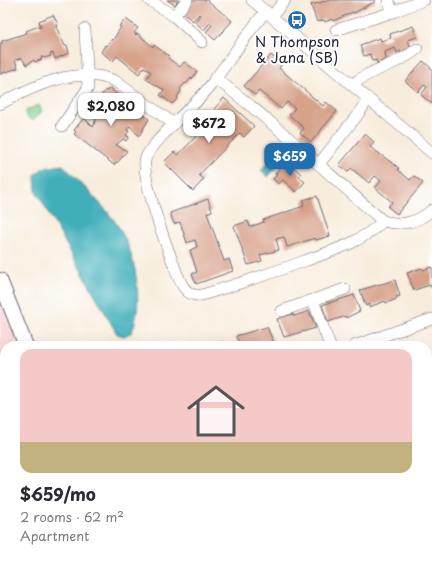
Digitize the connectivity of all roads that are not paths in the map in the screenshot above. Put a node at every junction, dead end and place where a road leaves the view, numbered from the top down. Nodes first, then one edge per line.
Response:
1 (149, 0) edge
2 (187, 0) edge
3 (252, 0) edge
4 (285, 0) edge
5 (388, 0) edge
6 (424, 0) edge
7 (393, 12) junction
8 (268, 13) junction
9 (174, 16) junction
10 (85, 29) dead end
11 (336, 30) dead end
12 (202, 42) dead end
13 (417, 48) dead end
14 (88, 76) junction
15 (215, 78) junction
16 (352, 85) junction
17 (368, 99) junction
18 (0, 104) edge
19 (174, 124) junction
20 (62, 126) dead end
21 (432, 153) edge
22 (319, 164) junction
23 (432, 210) edge
24 (382, 221) junction
25 (0, 280) edge
26 (345, 289) dead end
27 (313, 300) junction
28 (282, 311) dead end
29 (432, 319) edge
30 (24, 341) edge
31 (328, 341) edge
32 (368, 341) edge

1 - 9 street
2 - 9 street
3 - 8 street
4 - 8 street
5 - 7 street
6 - 7 street
7 - 11 street
8 - 15 street
8 - 16 street
9 - 12 street
10 - 14 street
13 - 16 street
14 - 18 street
14 - 19 street
14 - 20 street
15 - 19 street
15 - 22 street
16 - 17 street
17 - 21 street
17 - 22 street
19 - 24 street
22 - 24 street
23 - 24 street
25 - 30 main road
26 - 27 street
27 - 28 street
27 - 31 street
29 - 32 street

